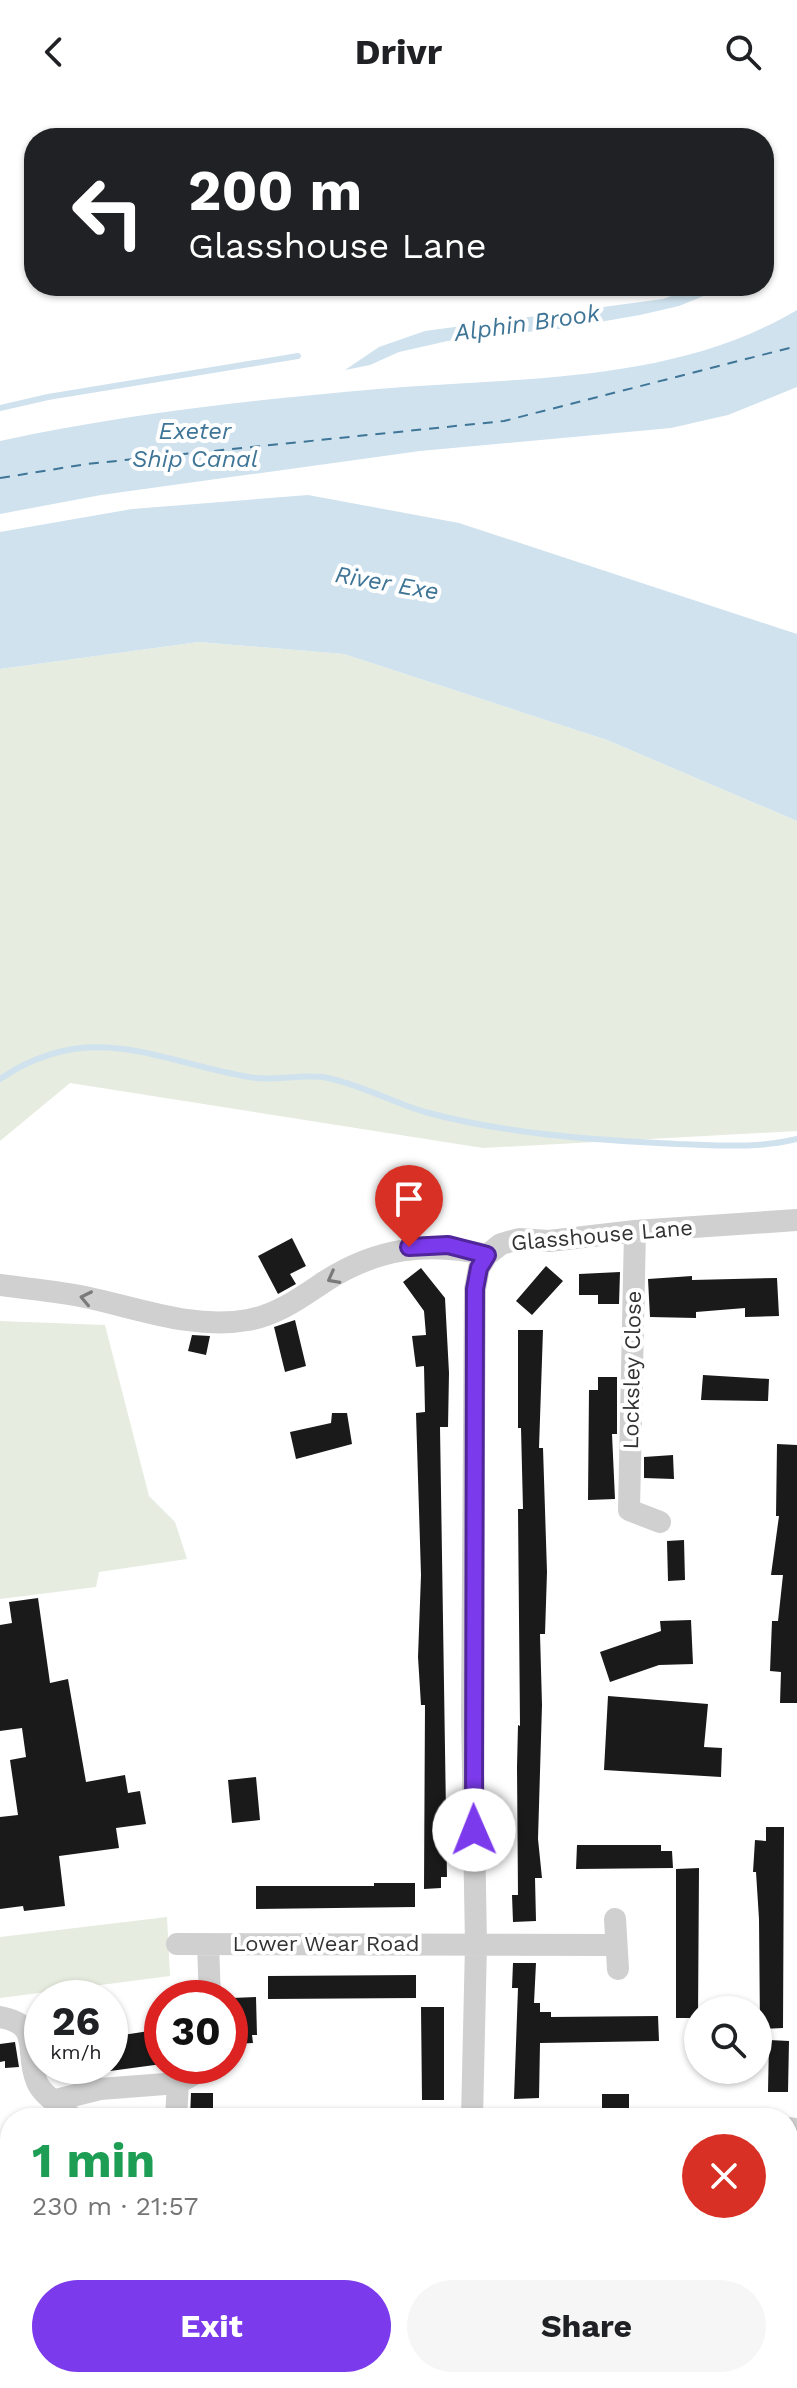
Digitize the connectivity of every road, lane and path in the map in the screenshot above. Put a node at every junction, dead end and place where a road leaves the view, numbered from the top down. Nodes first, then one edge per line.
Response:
1 (797, 1220) edge
2 (635, 1231) junction
3 (487, 1255) junction
4 (0, 1285) edge
5 (660, 1522) dead end
6 (615, 1919) dead end
7 (177, 1944) dead end
8 (208, 1944) junction
9 (476, 1944) junction
10 (616, 1945) junction
11 (618, 1969) dead end
12 (209, 1980) edge
13 (0, 2017) edge
14 (165, 2084) edge
15 (178, 2084) edge
16 (56, 2100) junction
17 (64, 2108) edge
18 (177, 2108) edge
19 (472, 2108) edge

1 - 2 street, Glasshouse Lane
2 - 3 street, Glasshouse Lane
2 - 5 street, Locksley Close
3 -> 4 street, Glasshouse Lane
3 - 9 street
6 - 10 street
7 - 8 street, Lower Wear Road
8 - 9 street, Lower Wear Road
8 - 12 street
9 - 10 street, Lower Wear Road
9 - 19 street
10 - 11 street
13 - 16 street
14 - 16 street
15 - 18 street
16 - 17 street

